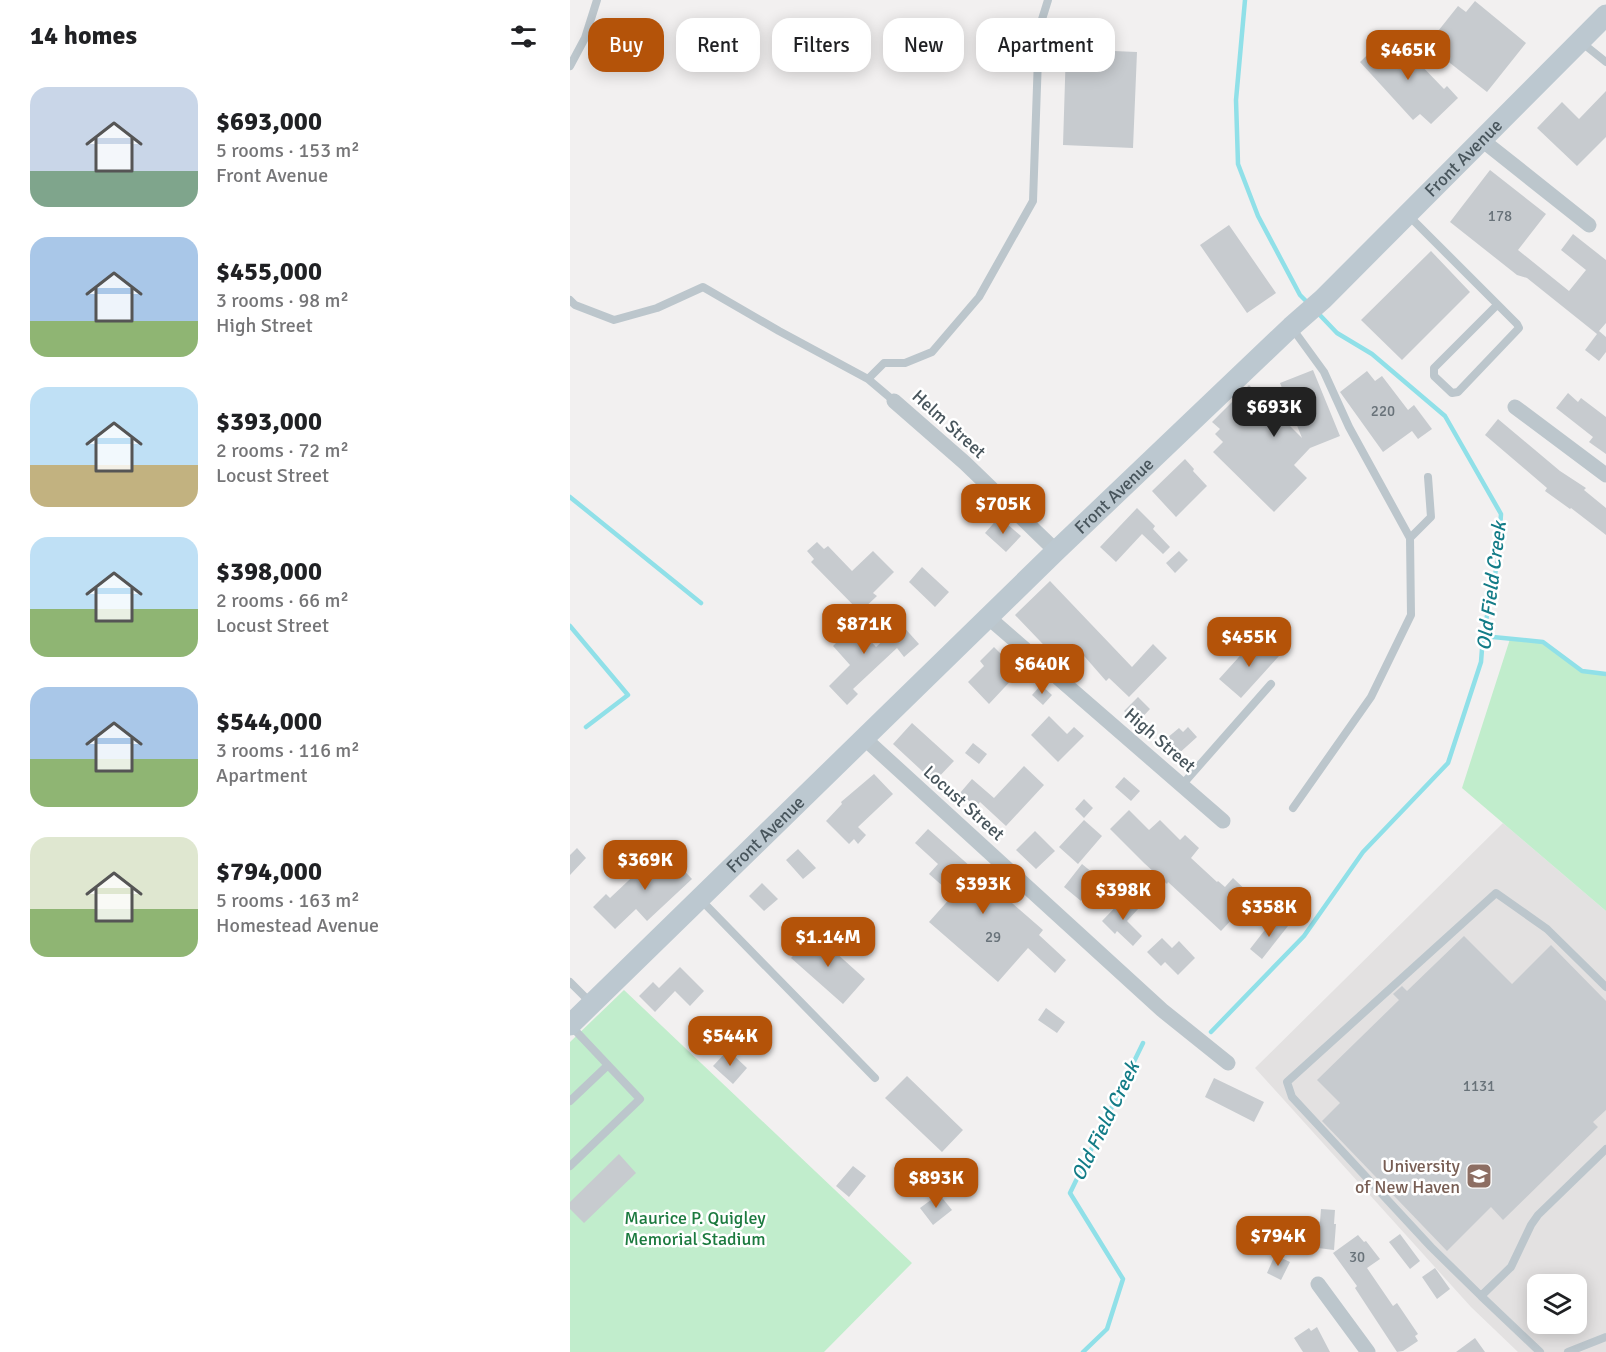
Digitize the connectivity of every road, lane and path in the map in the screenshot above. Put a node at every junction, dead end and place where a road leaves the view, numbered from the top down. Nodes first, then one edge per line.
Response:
1 (597, 0) edge
2 (1048, 0) edge
3 (1606, 15) edge
4 (1580, 41) junction
5 (1606, 62) edge
6 (570, 66) edge
7 (1482, 140) junction
8 (1408, 215) junction
9 (1589, 225) dead end
10 (570, 300) edge
11 (1497, 305) junction
12 (1299, 320) junction
13 (868, 379) junction
14 (894, 401) joint
15 (1515, 407) dead end
16 (1606, 475) edge
17 (1428, 477) dead end
18 (1410, 538) junction
19 (1056, 551) junction
20 (989, 618) junction
21 (1271, 684) dead end
22 (864, 738) junction
23 (1182, 785) junction
24 (1293, 807) dead end
25 (1223, 821) dead end
26 (700, 898) junction
27 (570, 982) edge
28 (1606, 987) edge
29 (592, 1004) junction
30 (570, 1025) edge
31 (1228, 1063) dead end
32 (608, 1065) junction
33 (875, 1078) dead end
34 (570, 1101) edge
35 (1606, 1149) edge
36 (570, 1166) edge
37 (1318, 1284) dead end
38 (1481, 1296) junction
39 (1606, 1337) edge
40 (1368, 1352) edge
41 (1540, 1352) edge
42 (1568, 1352) edge

1 - 6 lane
2 - 13 lane
3 - 4 street, Front Avenue
4 - 5 lane
4 - 7 street, Front Avenue
7 - 8 street, Front Avenue
7 - 9 street
8 - 11 lane
8 - 12 street, Front Avenue
10 - 13 lane
11 - 11 lane
12 - 18 lane
12 - 19 street, Front Avenue
13 - 14 lane
14 - 19 street, Helm Street
15 - 16 street
17 - 18 lane
18 - 24 lane
19 - 20 street, Front Avenue
20 - 22 street, Front Avenue
20 - 23 street, High Street
21 - 23 lane
22 - 26 street, Front Avenue
22 - 31 street, Locust Street
23 - 25 street, High Street
26 - 29 street, Front Avenue
26 - 33 lane
27 - 29 lane
28 - 38 lane
29 - 30 street, Front Avenue
30 - 32 lane
32 - 34 lane
32 - 36 lane
35 - 38 lane
37 - 40 street
38 - 41 lane
39 - 42 lane

